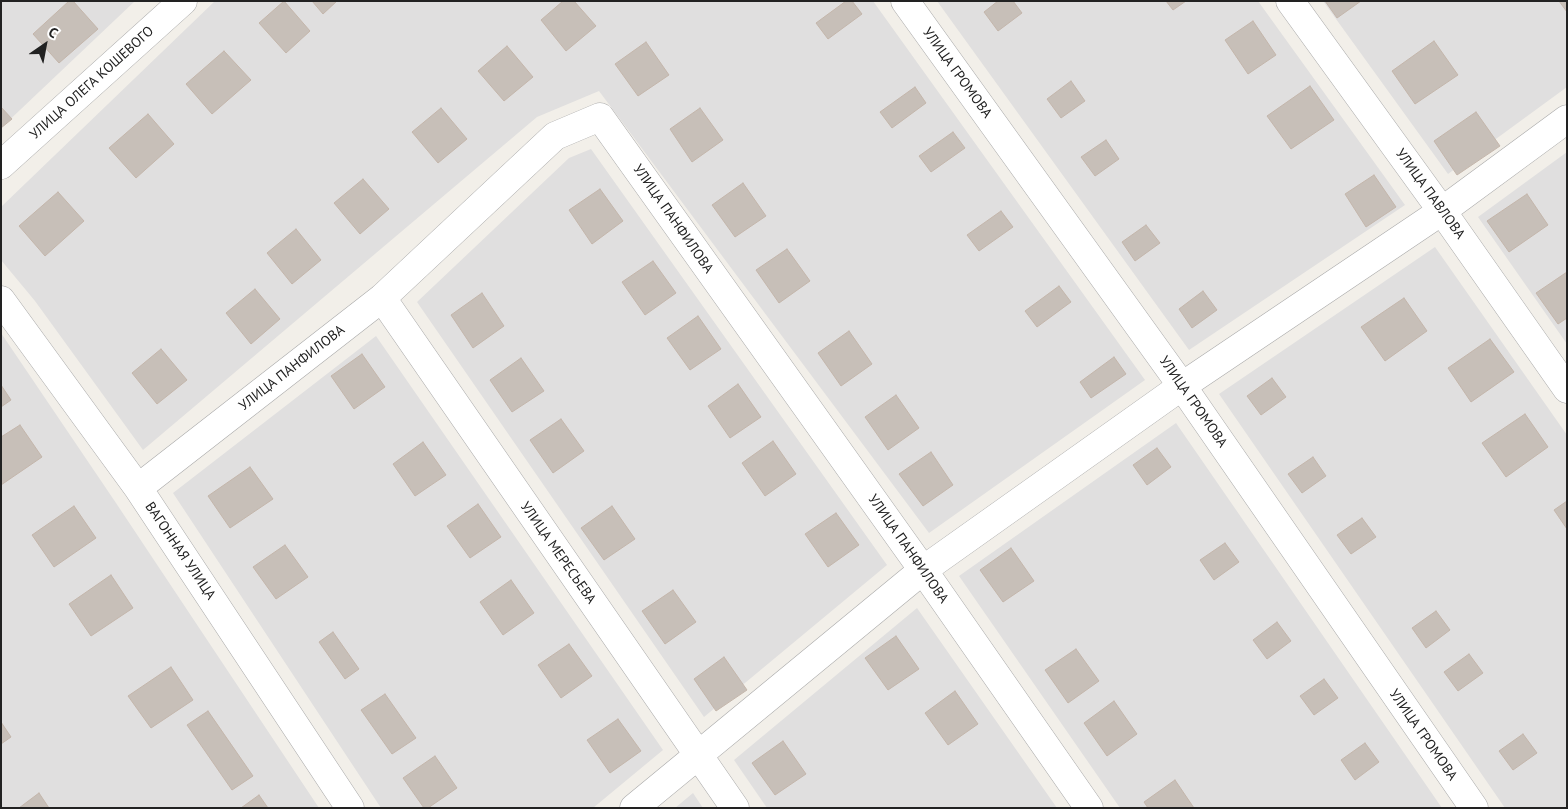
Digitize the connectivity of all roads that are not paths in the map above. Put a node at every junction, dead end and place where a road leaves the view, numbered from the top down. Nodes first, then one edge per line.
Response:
1 (183, 1) edge
2 (905, 1) edge
3 (1290, 1) edge
4 (1567, 119) edge
5 (1, 165) edge
6 (1442, 211) junction
7 (382, 298) junction
8 (1, 300) edge
9 (1182, 386) junction
10 (1567, 389) edge
11 (138, 488) junction
12 (922, 570) junction
13 (698, 756) junction
14 (350, 808) edge
15 (634, 808) edge
16 (735, 808) edge
17 (1089, 808) edge
18 (1474, 808) edge

1 - 5 street, УЛИЦА ОЛЕГА КОШЕВОГО
2 - 9 street, УЛИЦА ГРОМОВА
3 - 6 street, УЛИЦА ПАВЛОВА
4 - 6 street
6 - 9 street
6 - 10 street, УЛИЦА ПАВЛОВА
7 - 11 street, УЛИЦА ПАНФИЛОВА
7 - 12 street, УЛИЦА ПАНФИЛОВА
7 - 13 street, УЛИЦА МЕРЕСЬЕВА
8 - 11 street, ВАГОННАЯ УЛИЦА
9 - 12 street
9 - 18 street, УЛИЦА ГРОМОВА
11 - 14 street, ВАГОННАЯ УЛИЦА
12 - 13 street
12 - 17 street, УЛИЦА ПАНФИЛОВА
13 - 15 street
13 - 16 street, УЛИЦА МЕРЕСЬЕВА

